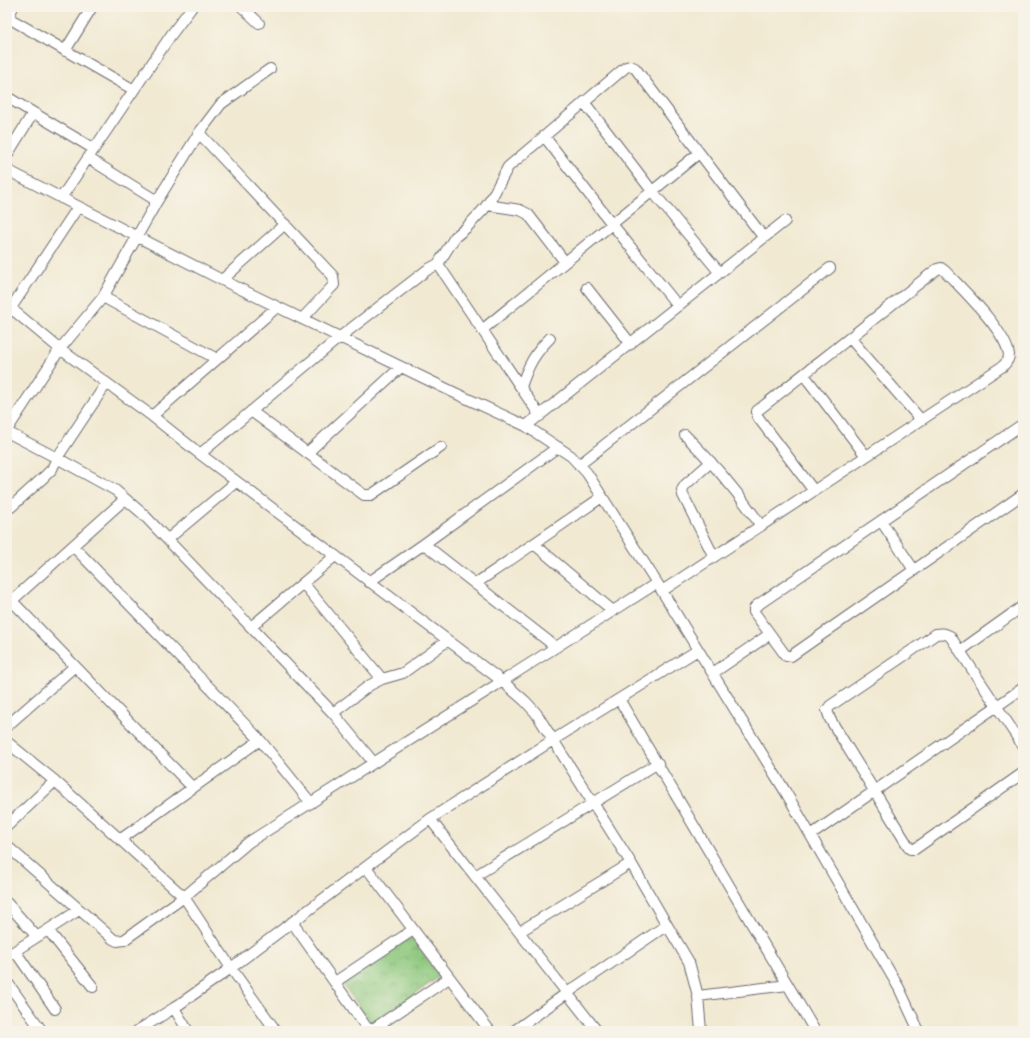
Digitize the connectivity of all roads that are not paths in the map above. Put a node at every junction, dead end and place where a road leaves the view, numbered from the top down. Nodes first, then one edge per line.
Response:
1 (13, 7) edge
2 (92, 7) edge
3 (192, 7) edge
4 (242, 7) edge
5 (7, 18) edge
6 (259, 23) dead end
7 (65, 50) junction
8 (270, 69) dead end
9 (134, 90) junction
10 (7, 98) edge
11 (584, 102) junction
12 (33, 113) junction
13 (199, 133) junction
14 (544, 136) junction
15 (94, 149) junction
16 (699, 153) junction
17 (7, 155) edge
18 (88, 158) junction
19 (7, 170) edge
20 (652, 191) junction
21 (61, 198) junction
22 (157, 201) junction
23 (488, 205) junction
24 (78, 207) junction
25 (785, 221) dead end
26 (285, 224) junction
27 (612, 224) junction
28 (138, 237) junction
29 (764, 238) junction
30 (565, 262) junction
31 (438, 264) junction
32 (830, 268) dead end
33 (720, 273) junction
34 (222, 280) junction
35 (587, 288) dead end
36 (103, 296) junction
37 (277, 306) junction
38 (678, 306) junction
39 (8, 309) edge
40 (302, 319) junction
41 (482, 330) junction
42 (340, 337) junction
43 (550, 338) dead end
44 (850, 338) junction
45 (631, 344) junction
46 (60, 349) junction
47 (218, 359) junction
48 (400, 367) junction
49 (804, 375) junction
50 (106, 384) junction
51 (521, 387) junction
52 (251, 411) junction
53 (152, 416) junction
54 (540, 416) junction
55 (921, 420) junction
56 (1023, 424) edge
57 (526, 426) junction
58 (7, 431) edge
59 (685, 436) dead end
60 (441, 447) dead end
61 (558, 447) junction
62 (307, 453) junction
63 (200, 454) junction
64 (866, 456) junction
65 (57, 458) junction
66 (711, 462) junction
67 (579, 465) junction
68 (236, 482) junction
69 (814, 491) junction
70 (1023, 494) edge
71 (602, 497) junction
72 (125, 499) junction
73 (8, 508) edge
74 (881, 521) junction
75 (761, 526) junction
76 (168, 539) junction
77 (424, 544) junction
78 (534, 544) junction
79 (73, 546) junction
80 (335, 556) junction
81 (714, 558) junction
82 (914, 570) junction
83 (369, 582) junction
84 (303, 583) junction
85 (475, 584) junction
86 (660, 587) junction
87 (9, 603) edge
88 (1023, 606) edge
89 (613, 611) junction
90 (251, 627) junction
91 (770, 634) junction
92 (447, 641) junction
93 (556, 647) junction
94 (698, 650) junction
95 (960, 651) junction
96 (75, 666) junction
97 (713, 673) junction
98 (382, 679) junction
99 (502, 682) junction
100 (1023, 688) edge
101 (619, 699) junction
102 (996, 706) junction
103 (333, 713) junction
104 (7, 726) edge
105 (260, 740) junction
106 (553, 740) junction
107 (7, 742) edge
108 (1023, 746) edge
109 (374, 763) junction
110 (658, 763) junction
111 (1023, 773) edge
112 (55, 781) junction
113 (193, 788) junction
114 (873, 792) junction
115 (311, 803) junction
116 (593, 803) junction
117 (430, 819) junction
118 (7, 826) edge
119 (811, 835) junction
120 (121, 839) junction
121 (7, 846) edge
122 (631, 863) junction
123 (366, 867) junction
124 (475, 876) junction
125 (184, 897) junction
126 (7, 903) edge
127 (79, 910) junction
128 (292, 922) junction
129 (667, 925) junction
130 (48, 930) junction
131 (413, 930) junction
132 (519, 932) junction
133 (36, 937) junction
134 (11, 953) edge
135 (231, 968) junction
136 (449, 978) junction
137 (7, 982) edge
138 (335, 982) junction
139 (788, 985) junction
140 (93, 987) dead end
141 (567, 993) junction
142 (698, 996) junction
143 (174, 1008) junction
144 (55, 1009) dead end
145 (42, 1031) edge
146 (137, 1031) edge
147 (188, 1031) edge
148 (276, 1031) edge
149 (370, 1031) edge
150 (490, 1031) edge
151 (514, 1031) edge
152 (597, 1031) edge
153 (701, 1031) edge
154 (815, 1031) edge
155 (919, 1031) edge

1 - 5 street
2 - 7 street
3 - 9 street
4 - 6 street
5 - 7 street
7 - 9 street
8 - 13 street
9 - 15 street
10 - 12 street
11 - 14 street
11 - 16 street
11 - 20 street
12 - 15 street
12 - 17 street
13 - 22 street
13 - 26 street
14 - 23 street
14 - 27 street
15 - 18 street
16 - 20 street
16 - 29 street
18 - 21 street
18 - 22 street
19 - 21 street
20 - 27 street
20 - 33 street
21 - 24 street
22 - 28 street
23 - 30 street
23 - 31 street
24 - 28 street
24 - 39 street
25 - 29 street
26 - 34 street
26 - 40 street
27 - 30 street
27 - 38 street
28 - 34 street
28 - 36 street
29 - 33 street
30 - 41 street
31 - 41 street
31 - 42 street
32 - 67 street
33 - 38 street
34 - 37 street
35 - 45 street
36 - 46 street
36 - 47 street
37 - 40 street
37 - 47 street
38 - 45 street
39 - 46 street
40 - 42 street
41 - 51 street
42 - 48 street
42 - 52 street
43 - 51 street
44 - 49 street
44 - 55 street
44 - 55 street
45 - 54 street
46 - 50 street
46 - 58 street
47 - 53 street
48 - 57 street
48 - 62 street
49 - 64 street
49 - 69 street
50 - 53 street
50 - 65 street
51 - 54 street
52 - 62 street
52 - 63 street
53 - 63 street
54 - 57 street
55 - 64 street
56 - 74 street
57 - 61 street
58 - 65 street
59 - 66 street
60 - 62 street
61 - 67 street
61 - 77 street
63 - 68 street
64 - 69 street
65 - 72 street
65 - 73 street
66 - 75 street
66 - 81 street
67 - 71 street
68 - 76 street
68 - 80 street
69 - 75 street
70 - 82 street
71 - 78 street
71 - 86 street
72 - 76 street
72 - 79 street
74 - 82 street
74 - 91 street
75 - 81 street
76 - 90 street
77 - 83 street
77 - 85 street
78 - 85 street
78 - 89 street
79 - 87 street
79 - 105 street
80 - 83 street
80 - 84 street
81 - 86 street
82 - 91 street
83 - 92 street
84 - 90 street
84 - 98 street
85 - 93 street
86 - 89 street
86 - 94 street
87 - 96 street
88 - 95 street
89 - 93 street
90 - 103 street
91 - 97 street
92 - 98 street
92 - 99 street
93 - 99 street
94 - 97 street
94 - 101 street
95 - 102 street
95 - 114 street
96 - 104 street
96 - 113 street
97 - 119 street
98 - 103 street
99 - 106 street
99 - 109 street
100 - 102 street
101 - 106 street
101 - 110 street
102 - 108 street
102 - 114 street
103 - 109 street
105 - 113 street
105 - 115 street
106 - 116 street
106 - 117 street
107 - 112 street
109 - 115 street
110 - 116 street
110 - 139 street
111 - 114 street
112 - 118 street
112 - 120 street
113 - 120 street
114 - 119 street
115 - 125 street
116 - 122 street
116 - 124 street
117 - 123 street
117 - 124 street
119 - 155 street
120 - 125 street
121 - 127 street
122 - 129 street
122 - 132 street
123 - 128 street
123 - 131 street
124 - 132 street
125 - 127 street
125 - 135 street
126 - 133 street
127 - 130 street
128 - 135 street
128 - 138 street
129 - 141 street
129 - 142 street
130 - 133 street
130 - 140 street
131 - 136 street
131 - 138 street
132 - 141 street
133 - 134 street
134 - 144 street
135 - 143 street
135 - 148 street
136 - 149 street
136 - 150 street
137 - 145 street
138 - 149 street
139 - 142 street
139 - 154 street
141 - 151 street
141 - 152 street
142 - 153 street
143 - 146 street
143 - 147 street

